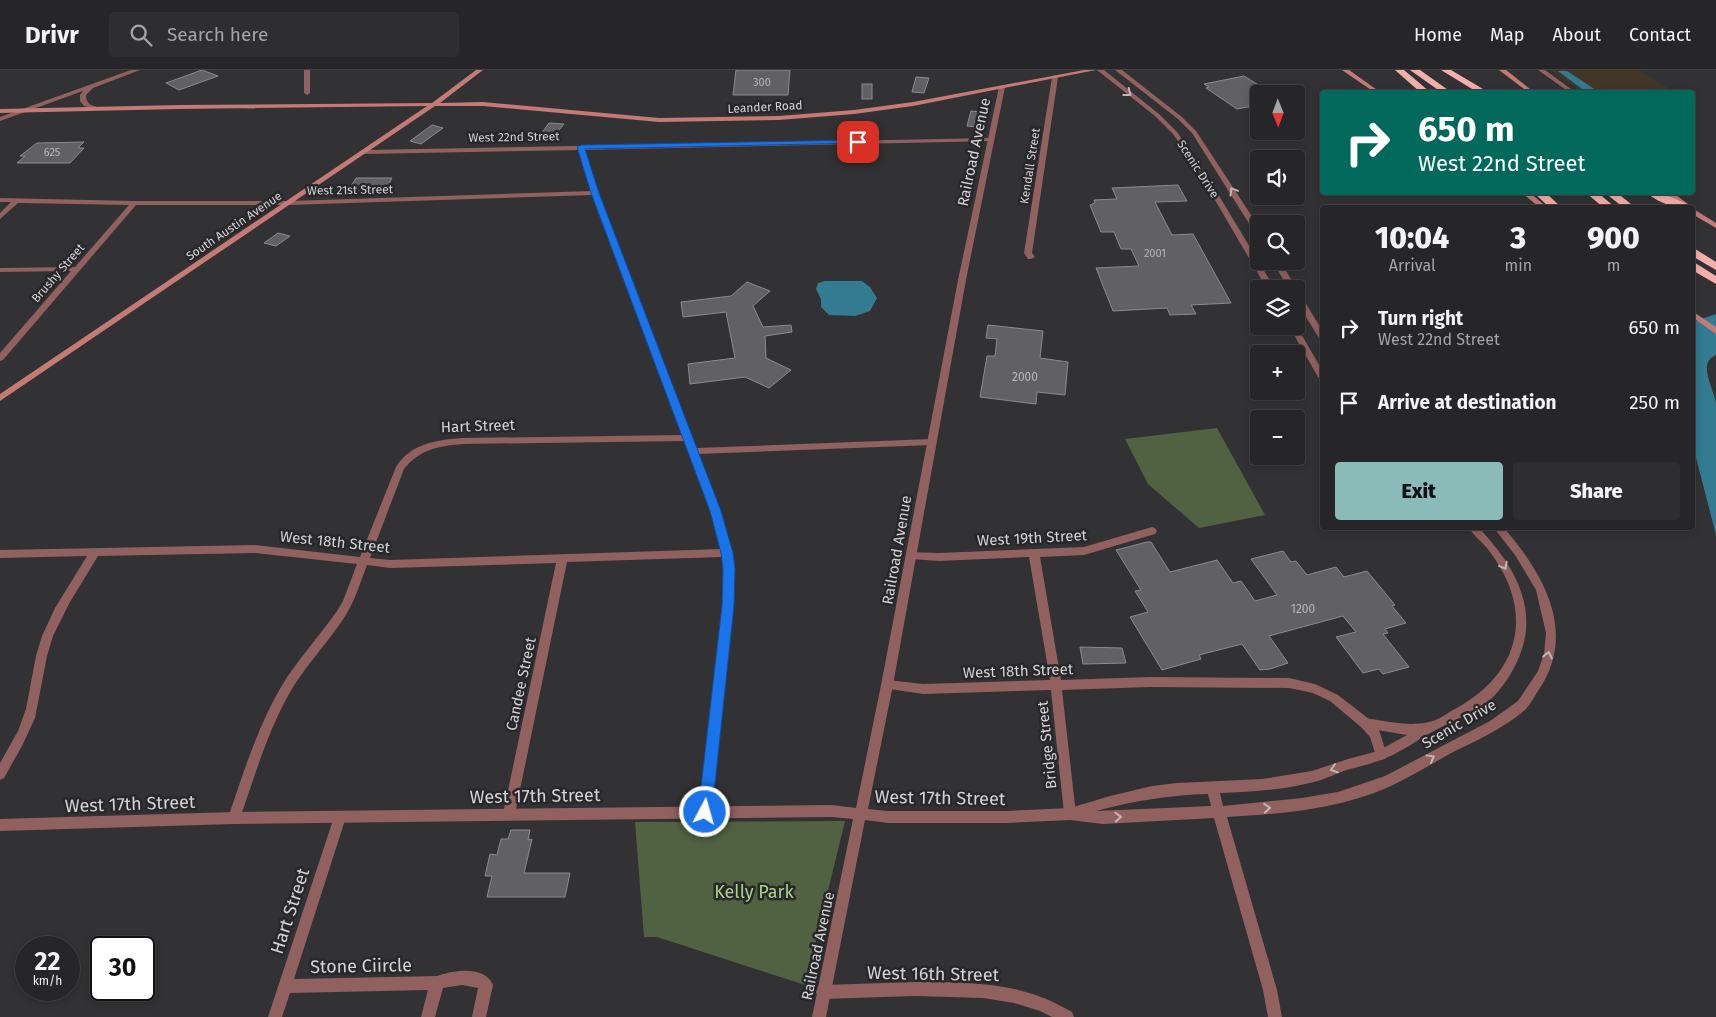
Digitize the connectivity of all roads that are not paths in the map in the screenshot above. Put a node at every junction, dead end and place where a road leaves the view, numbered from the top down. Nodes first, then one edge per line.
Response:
1 (137, 70) edge
2 (307, 70) edge
3 (480, 70) edge
4 (1093, 70) edge
5 (1100, 70) edge
6 (1118, 70) edge
7 (1345, 70) edge
8 (1399, 70) edge
9 (1414, 70) edge
10 (1431, 70) edge
11 (1445, 70) edge
12 (1502, 70) edge
13 (1541, 70) edge
14 (1055, 77) junction
15 (93, 86) junction
16 (1002, 87) junction
17 (1373, 90) edge
18 (1423, 90) edge
19 (1443, 90) edge
20 (1461, 90) edge
21 (1480, 90) edge
22 (1528, 90) edge
23 (1569, 90) edge
24 (307, 93) dead end
25 (436, 104) junction
26 (98, 109) junction
27 (0, 111) edge
28 (23, 111) junction
29 (0, 119) edge
30 (1194, 132) junction
31 (1175, 133) junction
32 (992, 140) junction
33 (581, 147) junction
34 (366, 152) junction
35 (1223, 175) junction
36 (1204, 176) junction
37 (595, 193) junction
38 (1528, 195) edge
39 (1542, 195) edge
40 (1594, 195) edge
41 (1613, 195) edge
42 (1657, 195) edge
43 (1671, 195) edge
44 (0, 200) edge
45 (16, 201) junction
46 (290, 202) junction
47 (134, 203) junction
48 (1541, 205) edge
49 (1553, 205) edge
50 (1607, 205) edge
51 (1627, 205) edge
52 (1680, 205) edge
53 (1685, 205) edge
54 (1695, 212) edge
55 (0, 217) edge
56 (1250, 218) edge
57 (1716, 226) edge
58 (1247, 249) joint
59 (1695, 252) edge
60 (1031, 257) dead end
61 (1695, 266) edge
62 (1716, 266) edge
63 (77, 269) junction
64 (0, 270) edge
65 (1266, 280) edge
66 (1716, 280) edge
67 (1305, 308) edge
68 (1307, 311) joint
69 (1695, 315) edge
70 (1716, 331) edge
71 (1320, 333) edge
72 (1299, 335) edge
73 (0, 358) edge
74 (1320, 373) edge
75 (0, 398) edge
76 (687, 438) junction
77 (932, 442) junction
78 (692, 451) junction
79 (1476, 530) edge
80 (1501, 530) edge
81 (1152, 531) dead end
82 (95, 552) junction
83 (727, 553) junction
84 (0, 554) edge
85 (1034, 554) junction
86 (911, 555) junction
87 (562, 560) junction
88 (364, 562) junction
89 (887, 685) junction
90 (1056, 685) junction
91 (1365, 723) junction
92 (1434, 726) junction
93 (1380, 755) junction
94 (0, 774) edge
95 (1212, 788) junction
96 (705, 812) junction
97 (1219, 812) junction
98 (510, 814) junction
99 (861, 814) junction
100 (1070, 814) junction
101 (340, 817) junction
102 (234, 818) junction
103 (0, 825) edge
104 (437, 983) junction
105 (285, 986) junction
106 (823, 992) junction
107 (275, 1017) edge
108 (428, 1017) edge
109 (479, 1017) edge
110 (819, 1017) edge
111 (1067, 1017) edge
112 (1275, 1017) edge

1 - 15 street
2 - 24 street
3 - 25 main road, South Austin Avenue
4 - 14 main road, Leander Road
5 -> 31 street, Scenic Drive
6 - 30 street, Scenic Drive
7 - 17 main road
8 - 18 highway
9 - 19 highway
10 - 20 highway
11 - 21 highway
12 - 22 main road
13 - 23 street
14 - 16 main road, Leander Road
14 - 60 street, Kendall Street
15 - 26 street
15 - 28 street
16 - 25 main road, Leander Road
16 - 32 street, Railroad Avenue
25 - 26 main road, Leander Road
25 - 34 main road, South Austin Avenue
26 - 28 main road, Leander Road
27 - 28 main road, Leander Road
28 - 29 street
30 - 31 street
30 - 35 street, Scenic Drive
31 - 36 street, Scenic Drive
32 - 33 street, West 22nd Street
32 - 77 street, Railroad Avenue
33 - 34 street, West 22nd Street
33 - 37 street
34 - 46 main road, South Austin Avenue
35 - 36 street
56 -> 35 street, Scenic Drive
36 - 58 street, Scenic Drive
37 - 46 street, West 21st Street
37 - 76 street
38 - 48 main road
39 - 49 highway
40 - 50 highway
41 - 51 highway
42 - 52 highway
43 - 53 main road
44 - 45 street, West 21st Street
45 - 47 street, West 21st Street
45 - 55 street
46 - 47 street, West 21st Street
46 - 75 main road, South Austin Avenue
47 - 63 street, Brushy Street
54 - 57 main road
58 - 65 street, Scenic Drive
59 - 62 highway
61 - 66 highway
63 - 64 street
63 - 73 street, Brushy Street
67 - 68 street
68 - 71 street
69 - 70 main road
72 - 74 street
76 - 78 street
76 - 88 street, Hart Street
77 - 78 street
77 - 86 street, Railroad Avenue
78 - 83 street
79 -> 92 street, Scenic Drive
97 -> 80 street, Scenic Drive
81 - 85 street, West 19th Street
82 - 84 street, West 18th Street
82 - 88 street, West 18th Street
82 - 94 street
83 - 87 street, West 18th Street
83 - 96 street
85 - 86 street, West 19th Street
85 - 90 street, Bridge Street
86 - 89 street, Railroad Avenue
87 - 88 street, West 18th Street
87 - 98 street, Candee Street
88 - 102 street, Hart Street
89 - 90 street, West 18th Street
89 - 99 street, Railroad Avenue
90 - 91 street, West 18th Street
90 - 100 street, Bridge Street
91 - 92 street
91 - 93 street
92 - 93 street, Scenic Drive
93 -> 95 street, Scenic Drive
95 - 97 street
95 - 100 street, West 17th Street
96 - 98 street, West 17th Street
96 - 99 street, West 17th Street
100 -> 97 street, West 17th Street
97 - 112 street
98 - 101 street, West 17th Street
99 - 100 street, West 17th Street
99 - 106 street, Railroad Avenue
101 - 102 street, West 17th Street
101 - 105 street, Hart Street
102 - 103 street, West 17th Street
104 - 105 street, Stone Ciircle
104 - 108 street
104 - 109 street, Stone Ciircle
105 - 107 street, Hart Street
106 - 110 street, Railroad Avenue
106 - 111 street, West 16th Street

